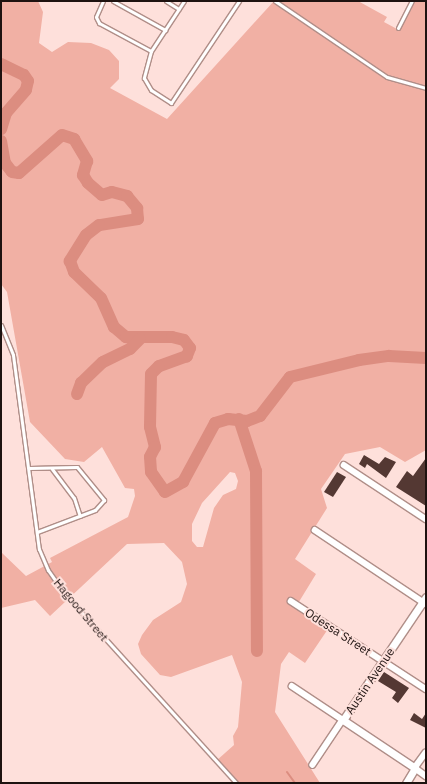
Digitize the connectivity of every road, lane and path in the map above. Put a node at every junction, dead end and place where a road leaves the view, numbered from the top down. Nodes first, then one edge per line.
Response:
1 (103, 1) edge
2 (113, 1) edge
3 (124, 1) edge
4 (166, 1) edge
5 (184, 1) edge
6 (239, 1) edge
7 (275, 1) edge
8 (412, 1) edge
9 (121, 6) junction
10 (179, 9) junction
11 (398, 28) dead end
12 (165, 30) junction
13 (151, 51) junction
14 (426, 88) edge
15 (1, 325) edge
16 (344, 464) dead end
17 (29, 468) junction
18 (52, 469) junction
19 (80, 516) junction
20 (426, 519) edge
21 (315, 530) dead end
22 (37, 532) junction
23 (291, 600) dead end
24 (425, 601) edge
25 (383, 661) junction
26 (292, 686) dead end
27 (426, 690) edge
28 (343, 720) junction
29 (426, 753) edge
30 (314, 765) dead end
31 (415, 768) junction
32 (426, 776) edge
33 (236, 783) edge
34 (406, 783) edge

1 - 13 lane
2 - 9 lane
3 - 9 lane
4 - 10 lane
5 - 10 lane
6 - 13 lane
7 - 14 lane
8 - 11 lane
9 - 12 lane
10 - 12 lane
12 - 13 lane
15 - 17 lane, Hagood Street
16 - 20 street
17 - 18 lane
17 - 22 lane, Hagood Street
18 - 19 lane
18 - 19 lane
19 - 22 lane
21 - 24 street
22 - 33 lane, Hagood Street
23 - 25 street, Odessa Street
24 - 25 street, Austin Avenue
25 - 27 street, Odessa Street
25 - 28 street, Austin Avenue
26 - 28 street
28 - 30 street, Austin Avenue
28 - 31 street
29 - 31 street
31 - 32 street
31 - 34 street

